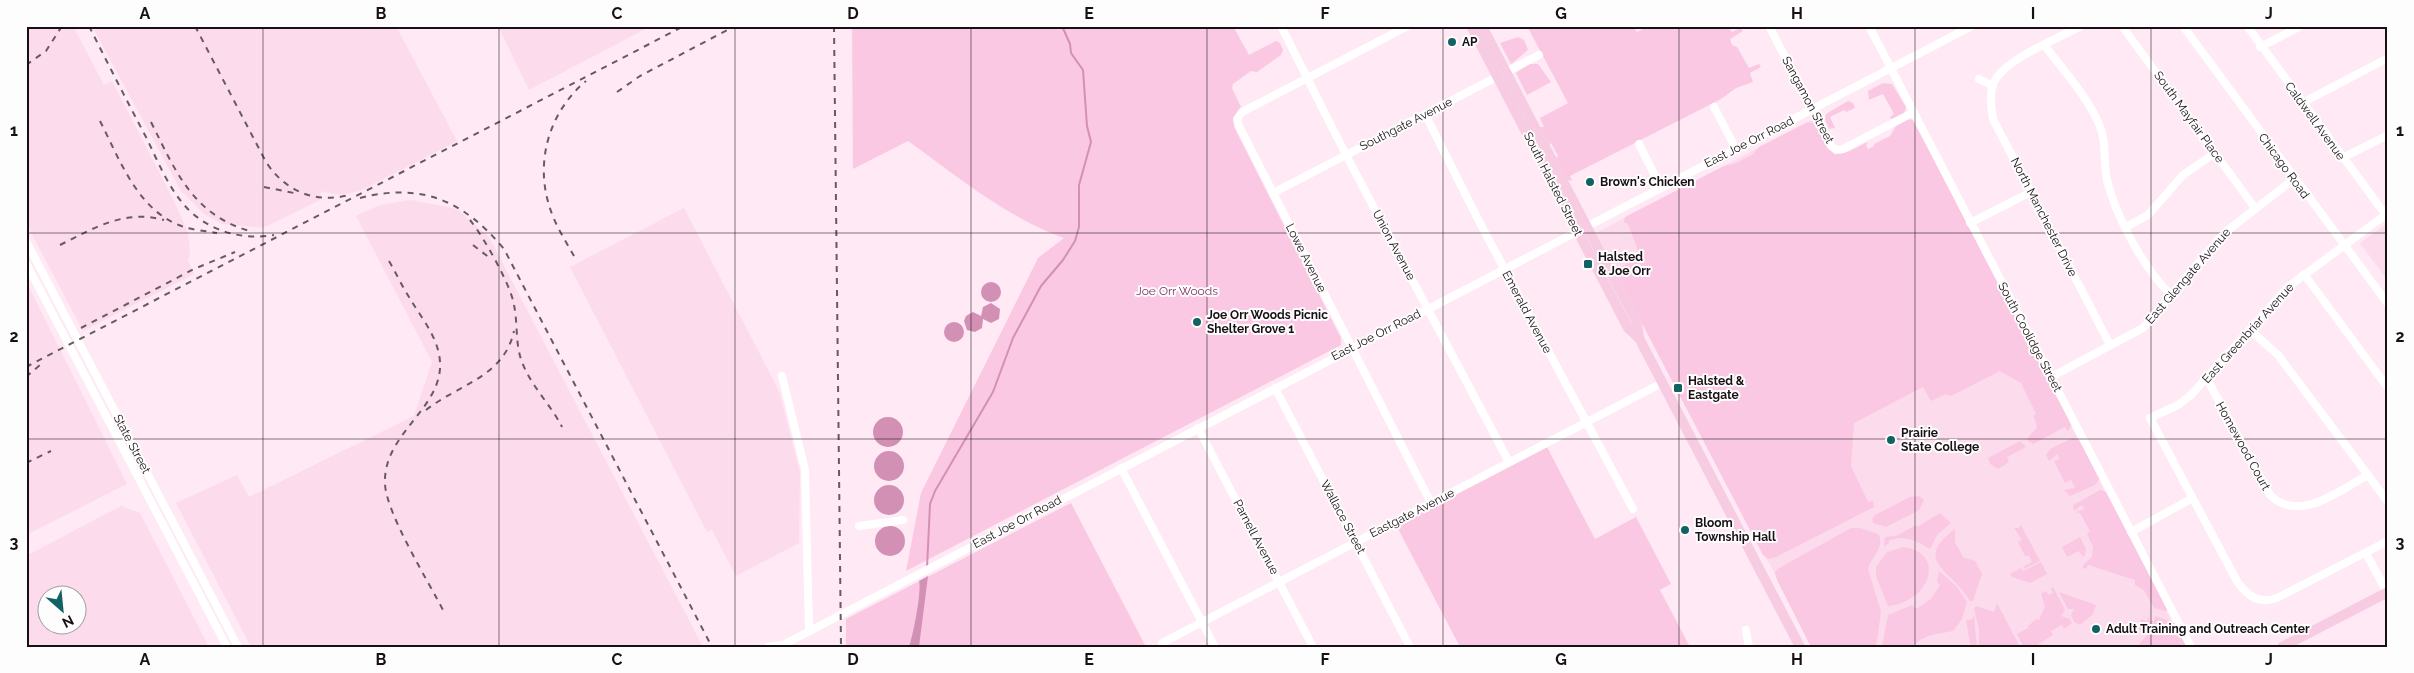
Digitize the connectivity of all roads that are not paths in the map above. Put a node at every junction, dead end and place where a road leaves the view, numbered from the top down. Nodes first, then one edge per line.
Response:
1 (1281, 26) edge
2 (1408, 26) edge
3 (1471, 26) edge
4 (1482, 26) edge
5 (1770, 26) edge
6 (1869, 26) edge
7 (1972, 26) edge
8 (2081, 26) edge
9 (2122, 26) edge
10 (2182, 26) edge
11 (2246, 26) edge
12 (2301, 26) edge
13 (2045, 46) junction
14 (2260, 47) junction
15 (1539, 55) dead end
16 (2388, 58) edge
17 (1891, 68) junction
18 (1502, 75) junction
19 (1307, 78) junction
20 (1979, 80) dead end
21 (1993, 86) junction
22 (2302, 103) junction
23 (1714, 106) dead end
24 (1812, 109) junction
25 (1914, 112) junction
26 (1425, 114) junction
27 (2388, 135) edge
28 (1639, 144) dead end
29 (1736, 149) junction
30 (2215, 153) junction
31 (1346, 155) junction
32 (2342, 158) junction
33 (2294, 179) junction
34 (1661, 188) junction
35 (2031, 192) junction
36 (1273, 193) junction
37 (2255, 208) junction
38 (2386, 213) edge
39 (1970, 223) junction
40 (1587, 226) junction
41 (2126, 227) junction
42 (1577, 232) junction
43 (26, 241) edge
44 (2343, 244) junction
45 (26, 263) edge
46 (1504, 269) junction
47 (2304, 274) junction
48 (2171, 295) junction
49 (2388, 304) edge
50 (1428, 309) junction
51 (2250, 330) junction
52 (1639, 338) junction
53 (2110, 345) junction
54 (1352, 348) junction
55 (782, 376) dead end
56 (2051, 377) junction
57 (2207, 380) junction
58 (1662, 383) junction
59 (1275, 388) junction
60 (2388, 388) edge
61 (1586, 422) junction
62 (1198, 428) junction
63 (1509, 462) junction
64 (1121, 468) junction
65 (2368, 475) junction
66 (2192, 499) junction
67 (2388, 502) edge
68 (1432, 503) junction
69 (1633, 509) dead end
70 (903, 520) dead end
71 (859, 526) dead end
72 (2131, 532) junction
73 (2388, 541) edge
74 (1356, 542) junction
75 (2366, 553) junction
76 (1280, 581) junction
77 (2388, 593) edge
78 (1202, 622) junction
79 (809, 630) junction
80 (1746, 630) dead end
81 (1162, 643) dead end
82 (780, 646) edge
83 (227, 647) edge
84 (238, 647) edge
85 (768, 647) edge
86 (1215, 647) edge
87 (1313, 647) edge
88 (1410, 647) edge
89 (1749, 647) edge
90 (1800, 647) edge
91 (2191, 647) edge
92 (2282, 647) edge

1 - 19 street, Union Avenue
2 - 19 street
3 - 18 main road, South Halsted Street
4 - 18 main road, South Halsted Street
5 - 24 street, Sangamon Street
6 - 17 street, South Coolidge Street
7 - 17 street, East Joe Orr Road
8 - 13 street
9 - 30 street, South Mayfair Place
10 - 33 street, Chicago Road
11 - 14 street, Caldwell Avenue
12 - 14 street
13 - 21 street
13 - 41 street
14 - 22 street, Caldwell Avenue
15 - 18 street, Southgate Avenue
16 - 22 street
17 - 24 street, East Joe Orr Road
17 - 25 street, South Coolidge Street
18 - 26 street, Southgate Avenue
18 - 40 main road, South Halsted Street
18 - 42 main road, South Halsted Street
19 - 31 street, Union Avenue
19 - 36 street, Lowe Avenue
20 - 21 street
21 - 35 street, North Manchester Drive
22 - 32 street, Caldwell Avenue
23 - 29 street
24 - 25 street, Sangamon Street
24 - 29 street, East Joe Orr Road
25 - 39 street, South Coolidge Street
26 - 31 street, Southgate Avenue
26 - 46 street, Emerald Avenue
27 - 32 street
28 - 34 street
29 - 34 street, East Joe Orr Road
30 - 37 street, South Mayfair Place
30 - 41 street
31 - 36 street, Southgate Avenue
31 - 50 street, Union Avenue
32 - 38 street, Caldwell Avenue
33 - 37 street, East Glengate Avenue
33 - 44 street, Chicago Road
34 - 40 street, East Joe Orr Road
35 - 39 street
35 - 53 street, North Manchester Drive
36 - 54 street, Lowe Avenue
37 - 48 street, East Glengate Avenue
38 - 44 street, East Greenbriar Avenue
39 - 56 street, South Coolidge Street
40 - 42 street, East Joe Orr Road
40 - 52 main road, South Halsted Street
41 - 48 street
42 - 46 street, East Joe Orr Road
42 - 52 main road, South Halsted Street
43 - 84 street, State Street
44 - 47 street, East Greenbriar Avenue
44 - 49 street, Chicago Road
45 - 83 street, State Street
46 - 50 street, East Joe Orr Road
46 - 61 street, Emerald Avenue
47 - 51 street, East Greenbriar Avenue
47 - 60 street
48 - 53 street, East Glengate Avenue
50 - 54 street, East Joe Orr Road
50 - 63 street, Union Avenue
51 - 57 street, East Greenbriar Avenue
51 - 65 street
52 - 58 main road, South Halsted Street
53 - 56 street, East Glengate Avenue
54 - 59 street, East Joe Orr Road
54 - 68 street, Lowe Avenue
55 - 79 street
56 - 72 street, South Coolidge Street
57 - 65 street, Homewood Court
57 - 66 street, East Greenbriar Avenue
58 - 61 street, Eastgate Avenue
58 - 90 main road, South Halsted Street
59 - 62 street, East Joe Orr Road
59 - 74 street, Wallace Street
61 - 63 street, Eastgate Avenue
61 - 69 street, Emerald Avenue
62 - 64 street, East Joe Orr Road
62 - 76 street, Parnell Avenue
63 - 68 street, Eastgate Avenue
64 - 78 street
64 - 79 street, East Joe Orr Road
65 - 67 street
66 - 72 street
66 - 75 street
68 - 74 street, Eastgate Avenue
70 - 71 street
72 - 91 street, South Coolidge Street
73 - 75 street
74 - 76 street, Eastgate Avenue
74 - 88 street, Wallace Street
75 - 77 street
76 - 78 street, Eastgate Avenue
76 - 87 street, Parnell Avenue
77 - 92 main road
78 - 81 street, Eastgate Avenue
78 - 86 street
79 - 82 street, East Joe Orr Road
80 - 89 street
82 - 85 street, East Joe Orr Road

